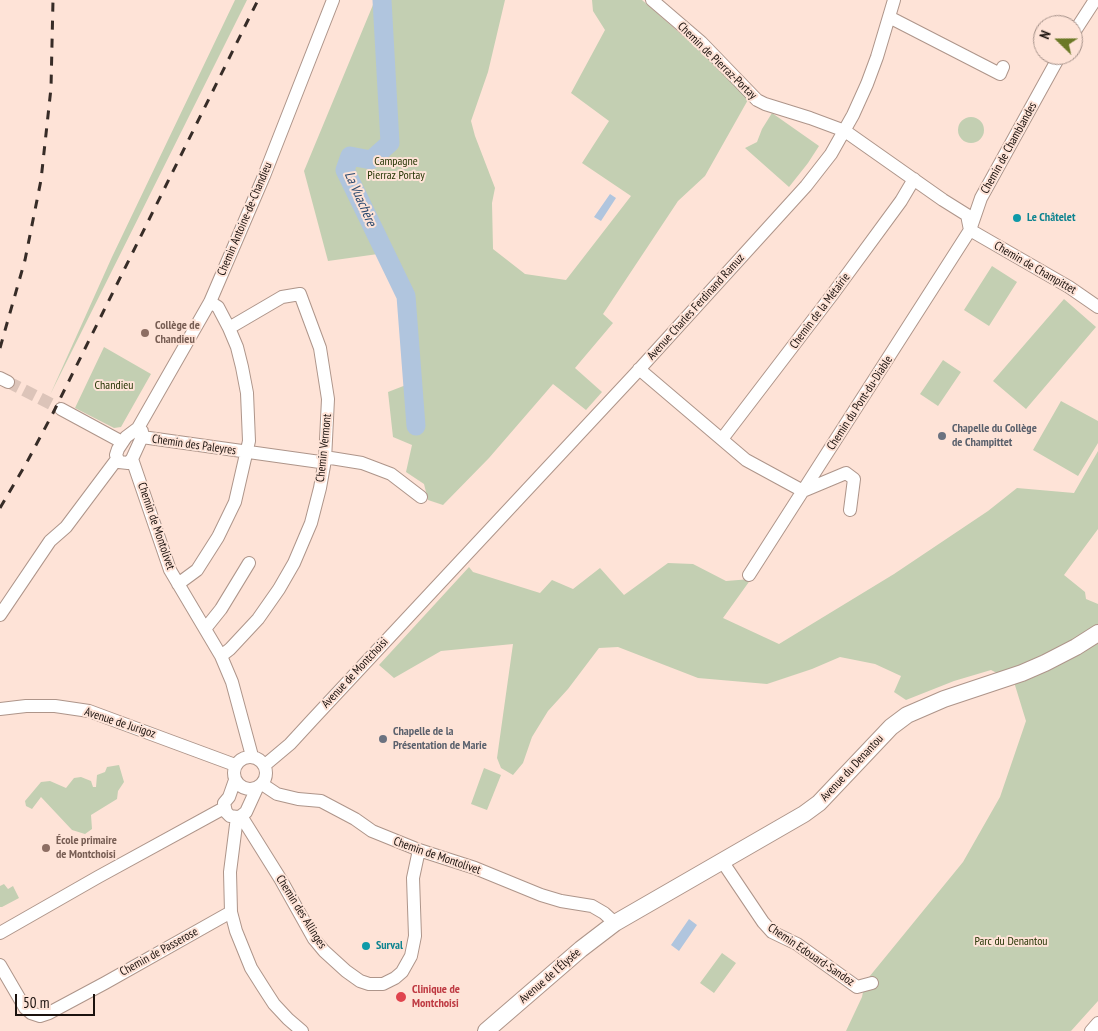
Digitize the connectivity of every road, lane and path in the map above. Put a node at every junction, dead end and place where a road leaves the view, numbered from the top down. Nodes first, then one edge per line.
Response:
1 (333, 0) edge
2 (652, 0) edge
3 (894, 0) edge
4 (1095, 0) edge
5 (889, 16) junction
6 (1083, 19) edge
7 (1054, 65) edge
8 (1003, 68) dead end
9 (844, 131) junction
10 (914, 179) junction
11 (970, 230) junction
12 (210, 302) junction
13 (1098, 307) edge
14 (229, 328) junction
15 (639, 369) junction
16 (61, 409) tunnel mouth
17 (140, 432) junction
18 (722, 439) junction
19 (122, 442) junction
20 (246, 452) junction
21 (117, 459) junction
22 (132, 459) junction
23 (325, 460) junction
24 (803, 491) junction
25 (421, 496) dead end
26 (850, 510) dead end
27 (249, 563) dead end
28 (749, 575) dead end
29 (444, 579) joint
30 (178, 584) junction
31 (0, 615) edge
32 (205, 629) junction
33 (1098, 634) edge
34 (221, 656) junction
35 (0, 708) edge
36 (252, 756) junction
37 (235, 765) junction
38 (265, 765) junction
39 (235, 780) junction
40 (259, 786) junction
41 (227, 802) junction
42 (242, 813) junction
43 (419, 850) junction
44 (722, 861) junction
45 (232, 912) junction
46 (615, 923) junction
47 (0, 933) edge
48 (0, 965) edge
49 (872, 983) dead end
50 (1098, 1023) edge
51 (302, 1031) edge
52 (486, 1031) edge
53 (1091, 1031) edge

1 - 12 street, Chemin Antoine-de-Chandieu
2 - 9 street, Chemin de Pierraz-Portay
3 - 5 street, Avenue Charles Ferdinand Ramuz
4 - 6 street
5 - 8 street
5 - 9 street, Avenue Charles Ferdinand Ramuz
7 - 11 street, Chemin de Chamblandes
9 - 10 street
9 - 15 street, Avenue Charles Ferdinand Ramuz
10 - 11 street
10 - 18 street, Chemin de la Métairie
11 - 13 street, Chemin de Champittet
11 - 24 street, Chemin du Pont-du-Diable
12 - 14 street, Chemin des Paleyres
12 - 17 street, Chemin Antoine-de-Chandieu
14 - 20 street, Chemin des Paleyres
14 - 23 street, Chemin Vermont
15 - 18 street
15 - 29 street, Avenue Charles Ferdinand Ramuz
16 - 19 street
17 - 19 street
17 - 20 street, Chemin des Paleyres
17 - 22 street
18 - 24 street
19 - 21 street
20 - 23 street, Chemin des Paleyres
20 - 30 street, Chemin des Paleyres
21 - 22 street
21 - 31 street
22 - 30 street, Chemin de Montolivet
23 - 25 street, Chemin des Paleyres
23 - 34 street, Chemin Vermont
24 - 26 street
24 - 28 street, Chemin du Pont-du-Diable
27 - 32 street
29 - 38 street, Avenue de Montchoisi
30 - 32 street, Chemin de Montolivet
32 - 34 street, Chemin de Montolivet
33 - 44 main road, Avenue du Denantou
34 - 36 street, Chemin de Montolivet
35 - 37 street, Avenue de Jurigoz
36 - 37 street
36 - 38 street
37 - 39 street
38 - 40 street
39 - 40 street
39 - 41 street
40 - 42 street
40 - 43 street, Chemin de Montolivet
41 - 42 street
41 - 42 street
41 - 47 street
42 - 43 street, Chemin des Allinges
42 - 45 street
43 - 46 street, Chemin de Montolivet
44 - 46 main road, Avenue du Denantou
44 - 49 street, Chemin Edouard-Sandoz
45 - 48 street, Chemin de Passerose
45 - 51 street
46 - 52 main road, Avenue de l'Élysée
50 - 53 street

